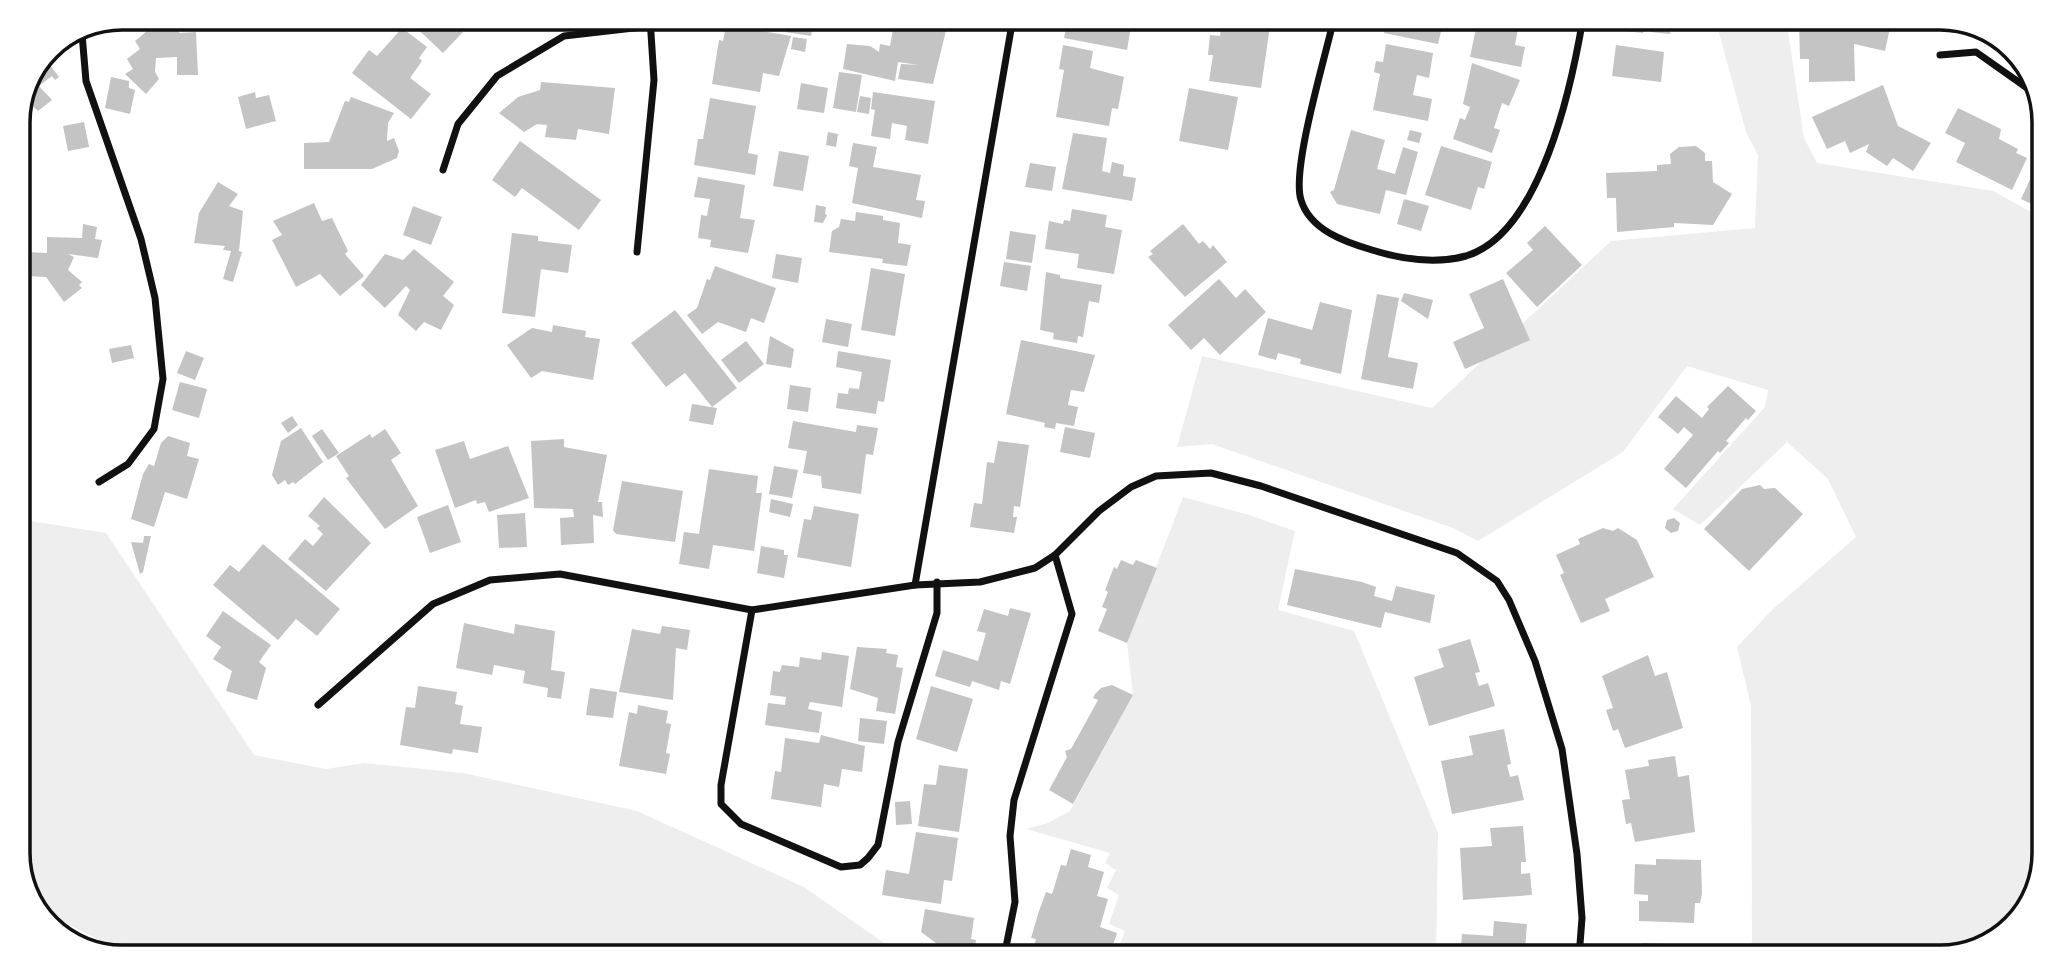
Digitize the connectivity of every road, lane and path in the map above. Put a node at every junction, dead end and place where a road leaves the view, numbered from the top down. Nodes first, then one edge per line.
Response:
1 (616, 30) edge
2 (651, 30) edge
3 (1011, 30) edge
4 (1331, 30) edge
5 (1580, 30) edge
6 (82, 39) edge
7 (1940, 55) dead end
8 (2025, 85) edge
9 (443, 170) dead end
10 (637, 252) dead end
11 (99, 482) dead end
12 (1055, 555) junction
13 (937, 582) junction
14 (915, 585) junction
15 (752, 610) junction
16 (318, 705) dead end
17 (1006, 945) edge
18 (1580, 945) edge

1 - 9 street
2 - 10 street
3 - 14 street
4 - 5 street
6 - 11 street
7 - 8 street
12 - 13 street
12 - 17 street
12 - 18 street
13 - 14 street
13 - 15 street
14 - 15 street
15 - 16 street

